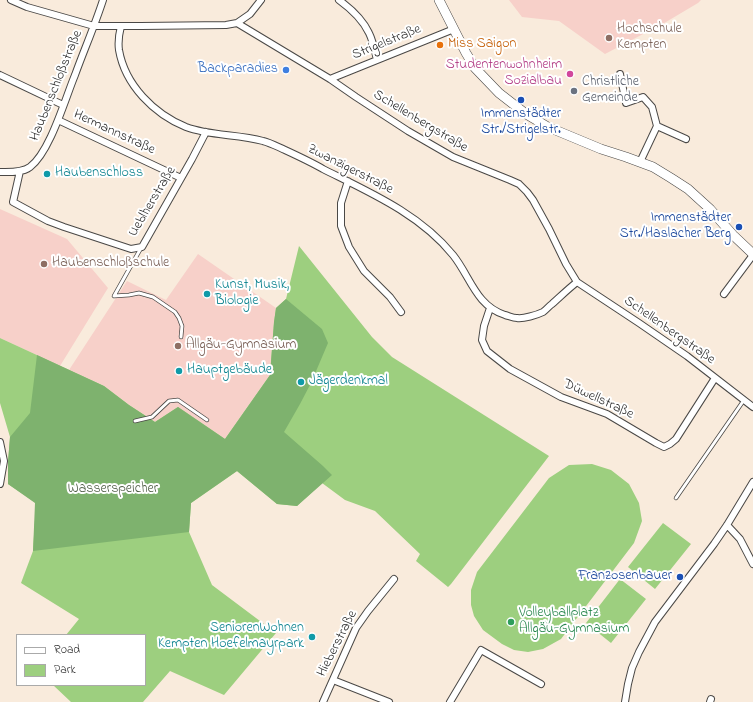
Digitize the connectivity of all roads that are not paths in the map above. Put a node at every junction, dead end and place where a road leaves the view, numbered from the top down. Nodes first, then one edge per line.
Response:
1 (11, 0) edge
2 (103, 0) edge
3 (260, 0) edge
4 (339, 0) edge
5 (439, 0) edge
6 (237, 23) junction
7 (94, 26) junction
8 (120, 26) junction
9 (454, 29) junction
10 (377, 60) junction
11 (620, 74) dead end
12 (0, 75) edge
13 (330, 79) junction
14 (63, 105) junction
15 (58, 120) junction
16 (657, 126) junction
17 (206, 132) junction
18 (686, 139) dead end
19 (640, 162) junction
20 (20, 171) junction
21 (0, 172) edge
22 (181, 178) junction
23 (348, 181) junction
24 (142, 247) junction
25 (752, 253) edge
26 (577, 282) junction
27 (724, 294) dead end
28 (490, 308) junction
29 (401, 312) dead end
30 (181, 337) dead end
31 (715, 378) junction
32 (744, 400) junction
33 (753, 407) edge
34 (135, 420) dead end
35 (207, 420) dead end
36 (0, 442) edge
37 (753, 482) edge
38 (0, 484) edge
39 (676, 498) dead end
40 (727, 525) junction
41 (753, 564) edge
42 (394, 579) dead end
43 (333, 680) junction
44 (541, 684) dead end
45 (323, 702) edge
46 (389, 702) edge
47 (450, 702) edge
48 (625, 702) edge

1 - 7 street
2 - 7 street, Haubenschloßstraße
3 - 6 street
4 - 10 street
5 - 9 street
6 - 8 street
6 - 13 street, Schellenbergstraße
7 - 8 street
7 - 14 street, Haubenschloßstraße
8 - 17 street, Zwanzigerstraße
9 - 10 street, Strigelstraße
9 - 19 street
10 - 13 street, Strigelstraße
11 - 16 street
12 - 14 street
13 - 26 street, Schellenbergstraße
14 - 15 street, Haubenschloßstraße
15 - 20 street, Haubenschloßstraße
15 - 22 street, Hermannstraße
16 - 18 street
16 - 19 street
17 - 22 street, Ueblherstraße
17 - 23 street, Zwanzigerstraße
19 - 25 street
20 - 21 street
20 - 24 street, Ueblherstraße
22 - 24 street, Ueblherstraße
23 - 28 street, Zwanzigerstraße
23 - 29 street
24 - 30 lane
25 - 27 street
26 - 28 street, Zwanzigerstraße
26 - 31 street, Schellenbergstraße
28 - 31 street, Düwellstraße
31 - 32 street, Schellenbergstraße
32 - 33 street, Schellenbergstraße
32 - 39 lane
34 - 35 lane
36 - 38 street
37 - 40 street
40 - 41 street
40 - 48 street
42 - 43 street, Hieberstraße
43 - 45 street, Hieberstraße
43 - 46 street
44 - 47 street

